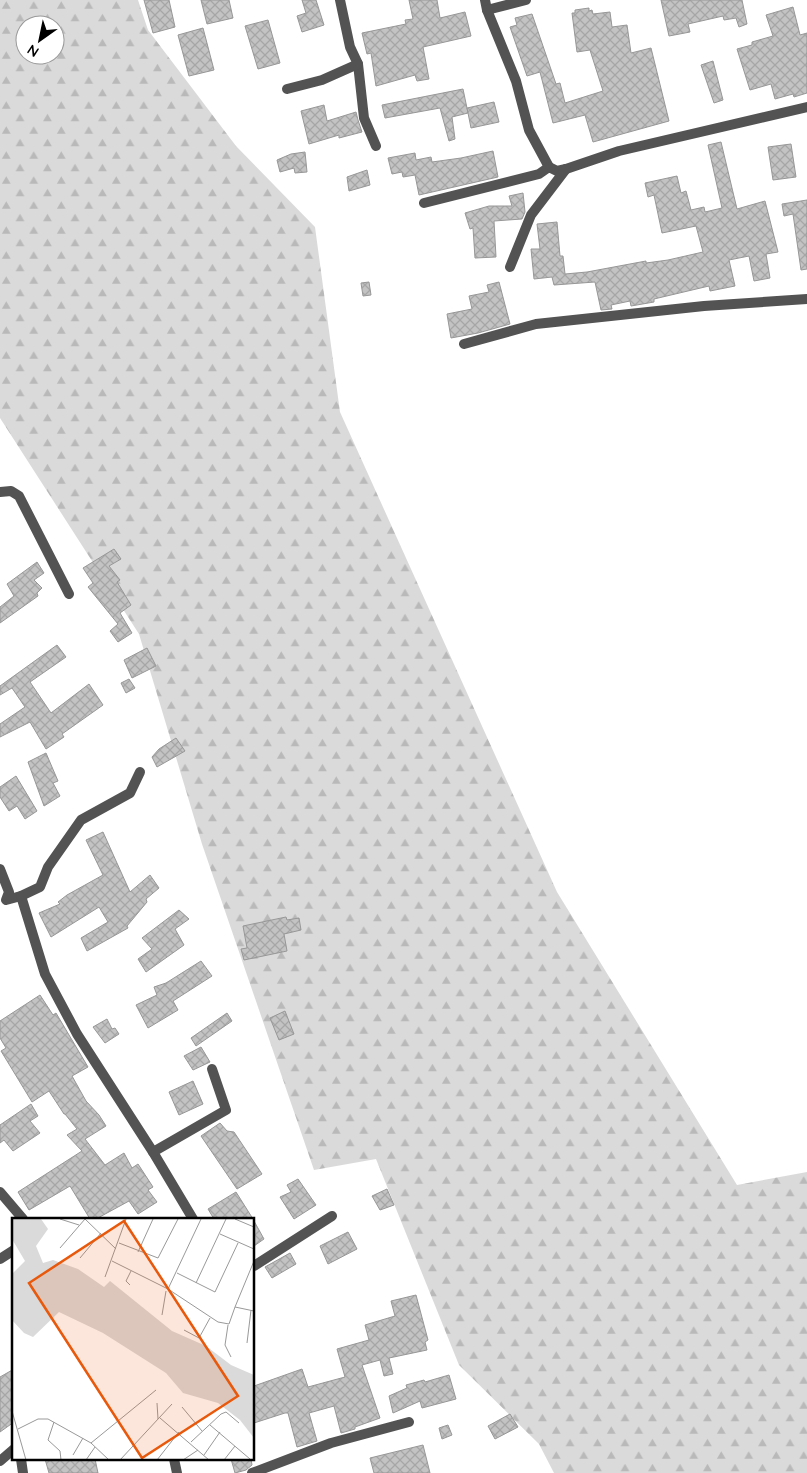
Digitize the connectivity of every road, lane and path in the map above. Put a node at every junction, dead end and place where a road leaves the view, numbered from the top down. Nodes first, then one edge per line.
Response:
1 (340, 0) edge
2 (526, 0) edge
3 (486, 5) edge
4 (358, 64) junction
5 (287, 89) dead end
6 (807, 107) edge
7 (376, 146) dead end
8 (549, 168) junction
9 (566, 169) junction
10 (424, 203) dead end
11 (510, 267) dead end
12 (807, 299) edge
13 (464, 344) dead end
14 (0, 492) edge
15 (69, 594) dead end
16 (140, 772) dead end
17 (0, 868) edge
18 (21, 896) junction
19 (3, 902) edge
20 (212, 1069) dead end
21 (153, 1152) junction
22 (0, 1192) edge
23 (332, 1216) dead end
24 (22, 1218) edge
25 (192, 1218) edge
26 (12, 1251) edge
27 (0, 1259) edge
28 (255, 1265) edge
29 (409, 1422) dead end
30 (12, 1451) edge
31 (0, 1460) edge
32 (21, 1460) edge
33 (174, 1460) edge
34 (23, 1473) edge
35 (177, 1473) edge
36 (252, 1473) edge

1 - 4 street
2 - 3 street
3 - 8 street
4 - 5 street
4 - 7 street
6 - 9 street
8 - 9 street
8 - 10 street
9 - 11 street
12 - 13 street
14 - 15 street
16 - 18 street
17 - 19 street
18 - 19 street
18 - 21 street
20 - 21 street
21 - 25 street
22 - 24 street
23 - 28 street
26 - 27 street
29 - 36 street
30 - 31 street
32 - 34 street
33 - 35 street

